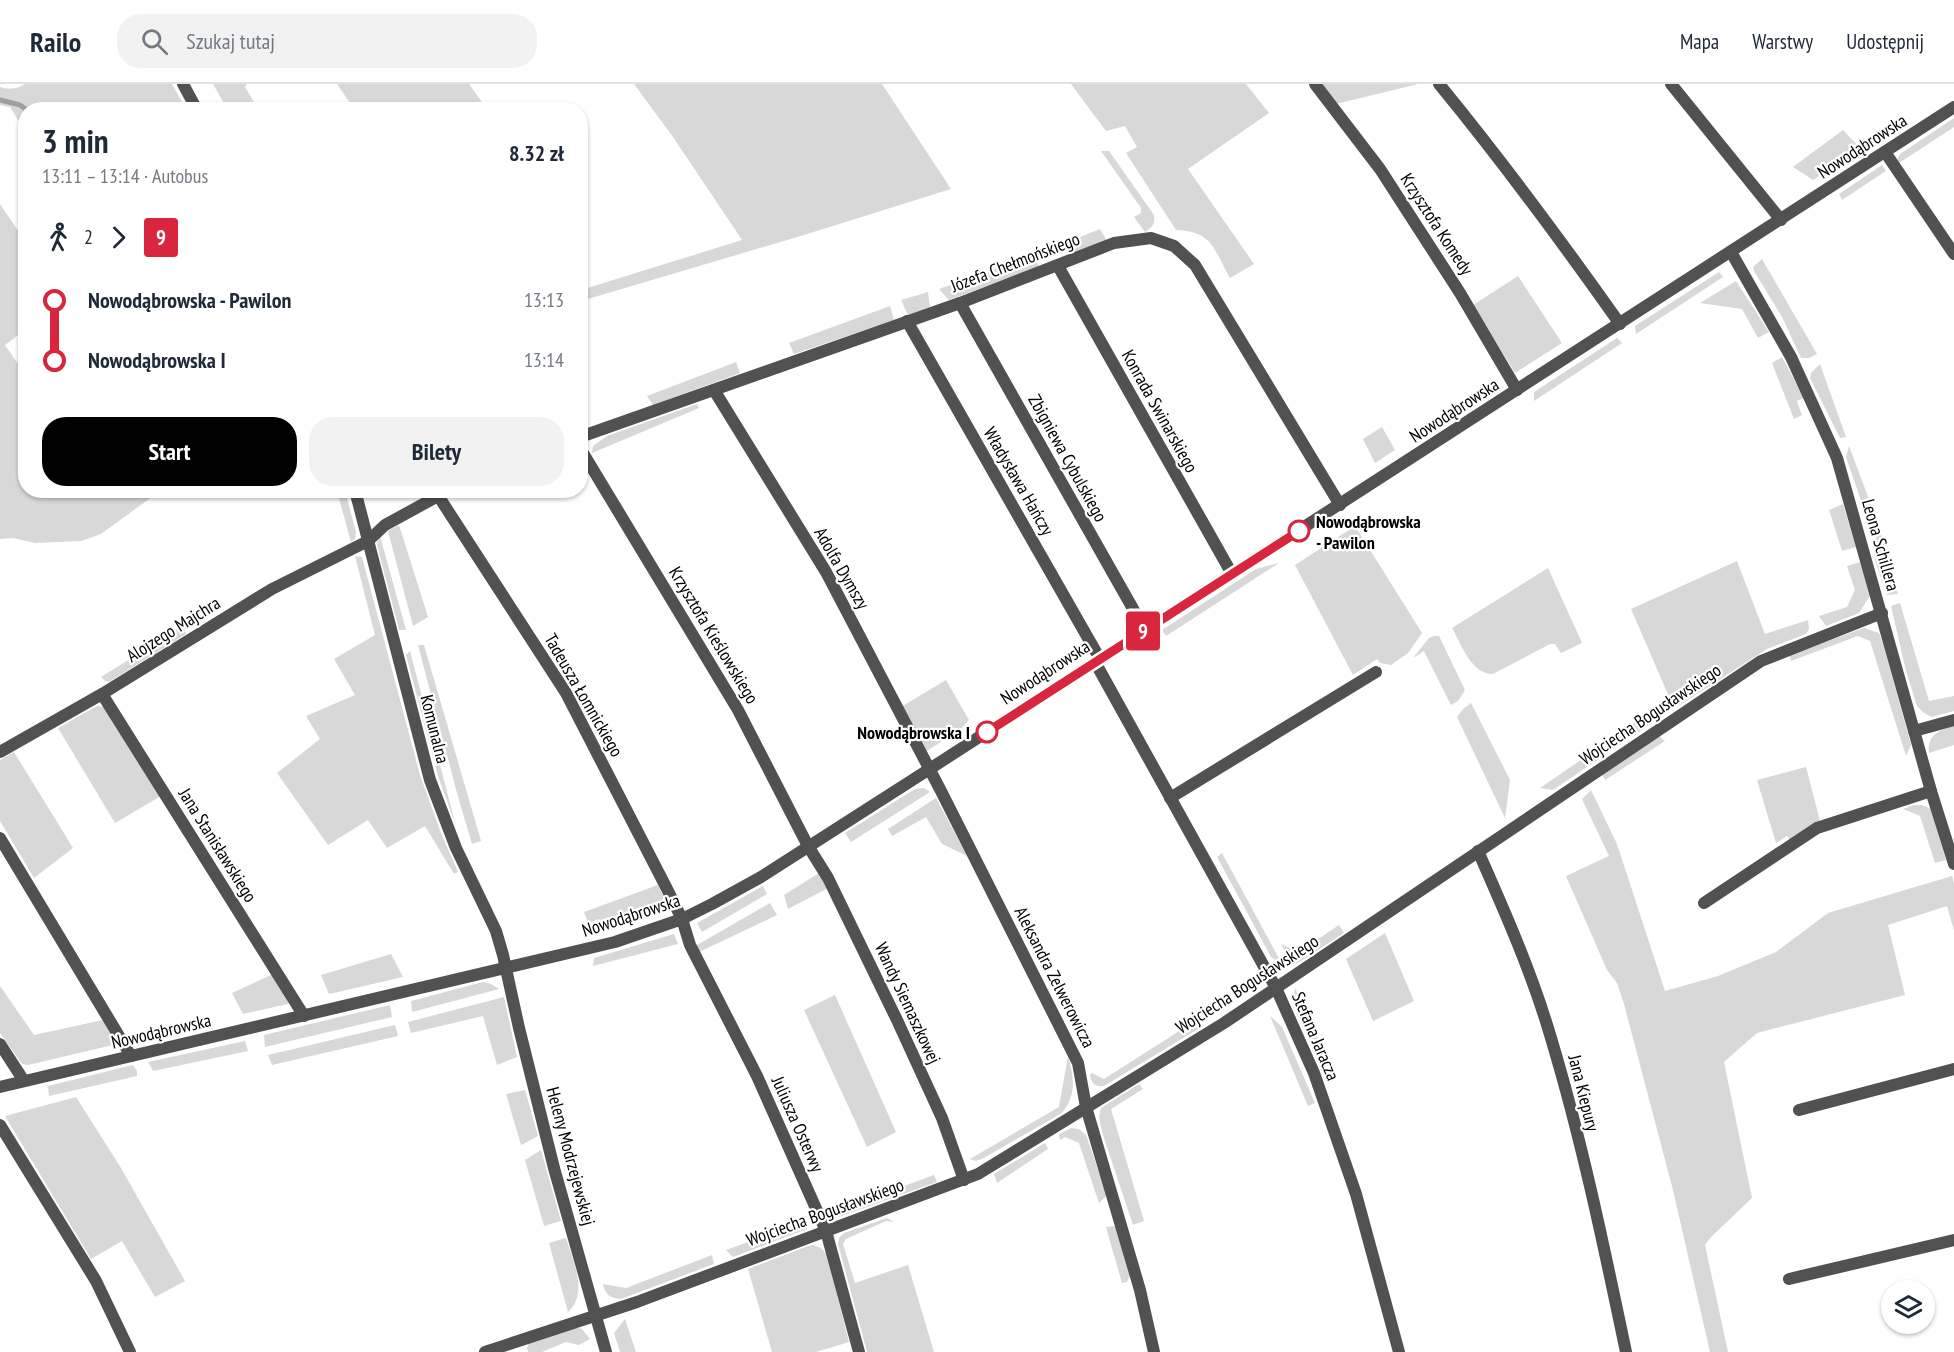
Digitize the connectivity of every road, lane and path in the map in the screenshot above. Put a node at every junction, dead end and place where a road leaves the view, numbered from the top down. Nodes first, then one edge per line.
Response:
1 (183, 84) edge
2 (1315, 84) edge
3 (1439, 84) edge
4 (1671, 84) edge
5 (193, 102) edge
6 (1954, 108) edge
7 (1885, 152) junction
8 (1781, 219) junction
9 (1731, 252) junction
10 (1954, 254) edge
11 (1058, 266) junction
12 (960, 303) junction
13 (907, 321) junction
14 (1620, 324) junction
15 (714, 390) junction
16 (1517, 390) junction
17 (588, 434) edge
18 (588, 461) edge
19 (357, 498) edge
20 (436, 498) edge
21 (446, 498) edge
22 (1340, 505) junction
23 (368, 541) junction
24 (1232, 574) junction
25 (1882, 613) junction
26 (1145, 630) junction
27 (1097, 660) junction
28 (1376, 672) dead end
29 (102, 694) junction
30 (1954, 720) edge
31 (1914, 731) junction
32 (0, 752) edge
33 (928, 770) junction
34 (1931, 791) junction
35 (1170, 798) junction
36 (0, 838) edge
37 (808, 846) junction
38 (1478, 851) junction
39 (1954, 864) edge
40 (1704, 903) dead end
41 (682, 919) junction
42 (507, 968) junction
43 (1276, 988) junction
44 (304, 1016) junction
45 (0, 1044) edge
46 (131, 1056) junction
47 (1954, 1069) edge
48 (24, 1081) junction
49 (0, 1087) edge
50 (1086, 1107) junction
51 (1799, 1110) dead end
52 (0, 1125) edge
53 (963, 1180) junction
54 (826, 1231) junction
55 (1954, 1240) edge
56 (1789, 1280) dead end
57 (595, 1314) junction
58 (129, 1352) edge
59 (485, 1352) edge
60 (606, 1352) edge
61 (859, 1352) edge
62 (1154, 1352) edge
63 (1399, 1352) edge
64 (1626, 1352) edge

1 - 5 street
2 - 16 street, Krzysztofa Komedy
3 - 14 street
4 - 8 street
6 - 7 street, Nowodąbrowska
7 - 8 street, Nowodąbrowska
7 - 10 street
8 - 9 street, Nowodąbrowska
9 - 14 street, Nowodąbrowska
9 - 25 street, Leona Schillera
11 - 12 street, Józefa Chełmońskiego
11 - 22 street, Józefa Chełmońskiego
11 - 24 street, Konrada Swinarskiego
12 - 13 street, Józefa Chełmońskiego
12 - 26 street, Zbigniewa Cybulskiego
13 - 15 street, Józefa Chełmońskiego
13 - 27 street, Władysława Hańczy
14 - 16 street, Nowodąbrowska
15 - 17 street, Józefa Chełmońskiego
15 - 33 street, Adolfa Dymszy
16 - 22 street, Nowodąbrowska
18 - 37 street, Krzysztofa Kieślowskiego
19 - 23 street, Komunalna
20 - 23 street
21 - 41 street, Tadeusza Łomnickiego
22 - 24 street, Nowodąbrowska
23 - 29 street, Alojzego Majchra
23 - 42 street, Komunalna
24 - 26 street, Nowodąbrowska
25 - 31 street, Leona Schillera
25 - 38 street, Wojciecha Bogusławskiego
26 - 27 street, Nowodąbrowska
27 - 33 street, Nowodąbrowska
27 - 35 street, Stefana Jaracza
28 - 35 street
29 - 32 street, Alojzego Majchra
29 - 44 street, Jana Stanisławskiego
30 - 31 street
31 - 34 street, Leona Schillera
33 - 37 street, Nowodąbrowska
33 - 50 street, Aleksandra Zelwerowicza
34 - 39 street, Leona Schillera
34 - 40 street
35 - 43 street, Stefana Jaracza
36 - 46 street
37 - 41 street, Nowodąbrowska
37 - 53 street, Wandy Siemaszkowej
38 - 43 street, Wojciecha Bogusławskiego
38 - 64 street, Jana Kiepury
41 - 42 street, Nowodąbrowska
41 - 54 street, Juliusza Osterwy
42 - 44 street, Nowodąbrowska
42 - 57 street, Heleny Modrzejewskiej
43 - 50 street, Wojciecha Bogusławskiego
43 - 63 street, Stefana Jaracza
44 - 46 street, Nowodąbrowska
45 - 48 street
46 - 48 street, Nowodąbrowska
47 - 51 street
48 - 49 street, Nowodąbrowska
50 - 53 street, Wojciecha Bogusławskiego
50 - 62 street, Aleksandra Zelwerowicza
52 - 58 street
53 - 54 street, Wojciecha Bogusławskiego
54 - 57 street, Wojciecha Bogusławskiego
54 - 61 street, Juliusza Osterwy
55 - 56 street
57 - 59 street, Wojciecha Bogusławskiego
57 - 60 street, Heleny Modrzejewskiej

